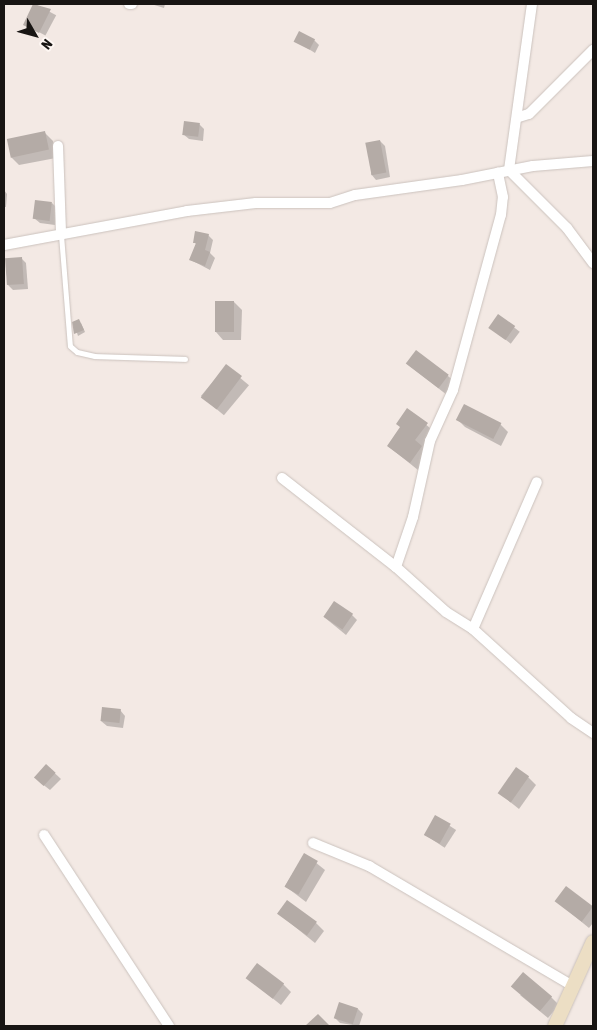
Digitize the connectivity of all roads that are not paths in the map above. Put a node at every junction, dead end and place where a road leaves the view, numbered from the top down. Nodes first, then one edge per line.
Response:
1 (532, 4) edge
2 (593, 50) edge
3 (519, 117) junction
4 (58, 146) dead end
5 (593, 161) edge
6 (509, 170) junction
7 (498, 173) junction
8 (61, 234) junction
9 (4, 245) edge
10 (593, 263) edge
11 (185, 359) dead end
12 (282, 478) dead end
13 (537, 482) dead end
14 (396, 567) junction
15 (473, 629) junction
16 (593, 733) edge
17 (44, 835) dead end
18 (313, 843) dead end
19 (593, 942) edge
20 (573, 986) junction
21 (169, 1026) edge
22 (555, 1026) edge

1 - 3 street
2 - 3 street
3 - 6 street
4 - 8 street
5 - 6 street
6 - 7 street
6 - 10 street
7 - 8 street
7 - 14 street
8 - 9 street
8 - 11 lane
12 - 14 street
13 - 15 street
14 - 15 street
15 - 16 street
17 - 21 street
18 - 20 street
19 - 20 street
20 - 22 street

